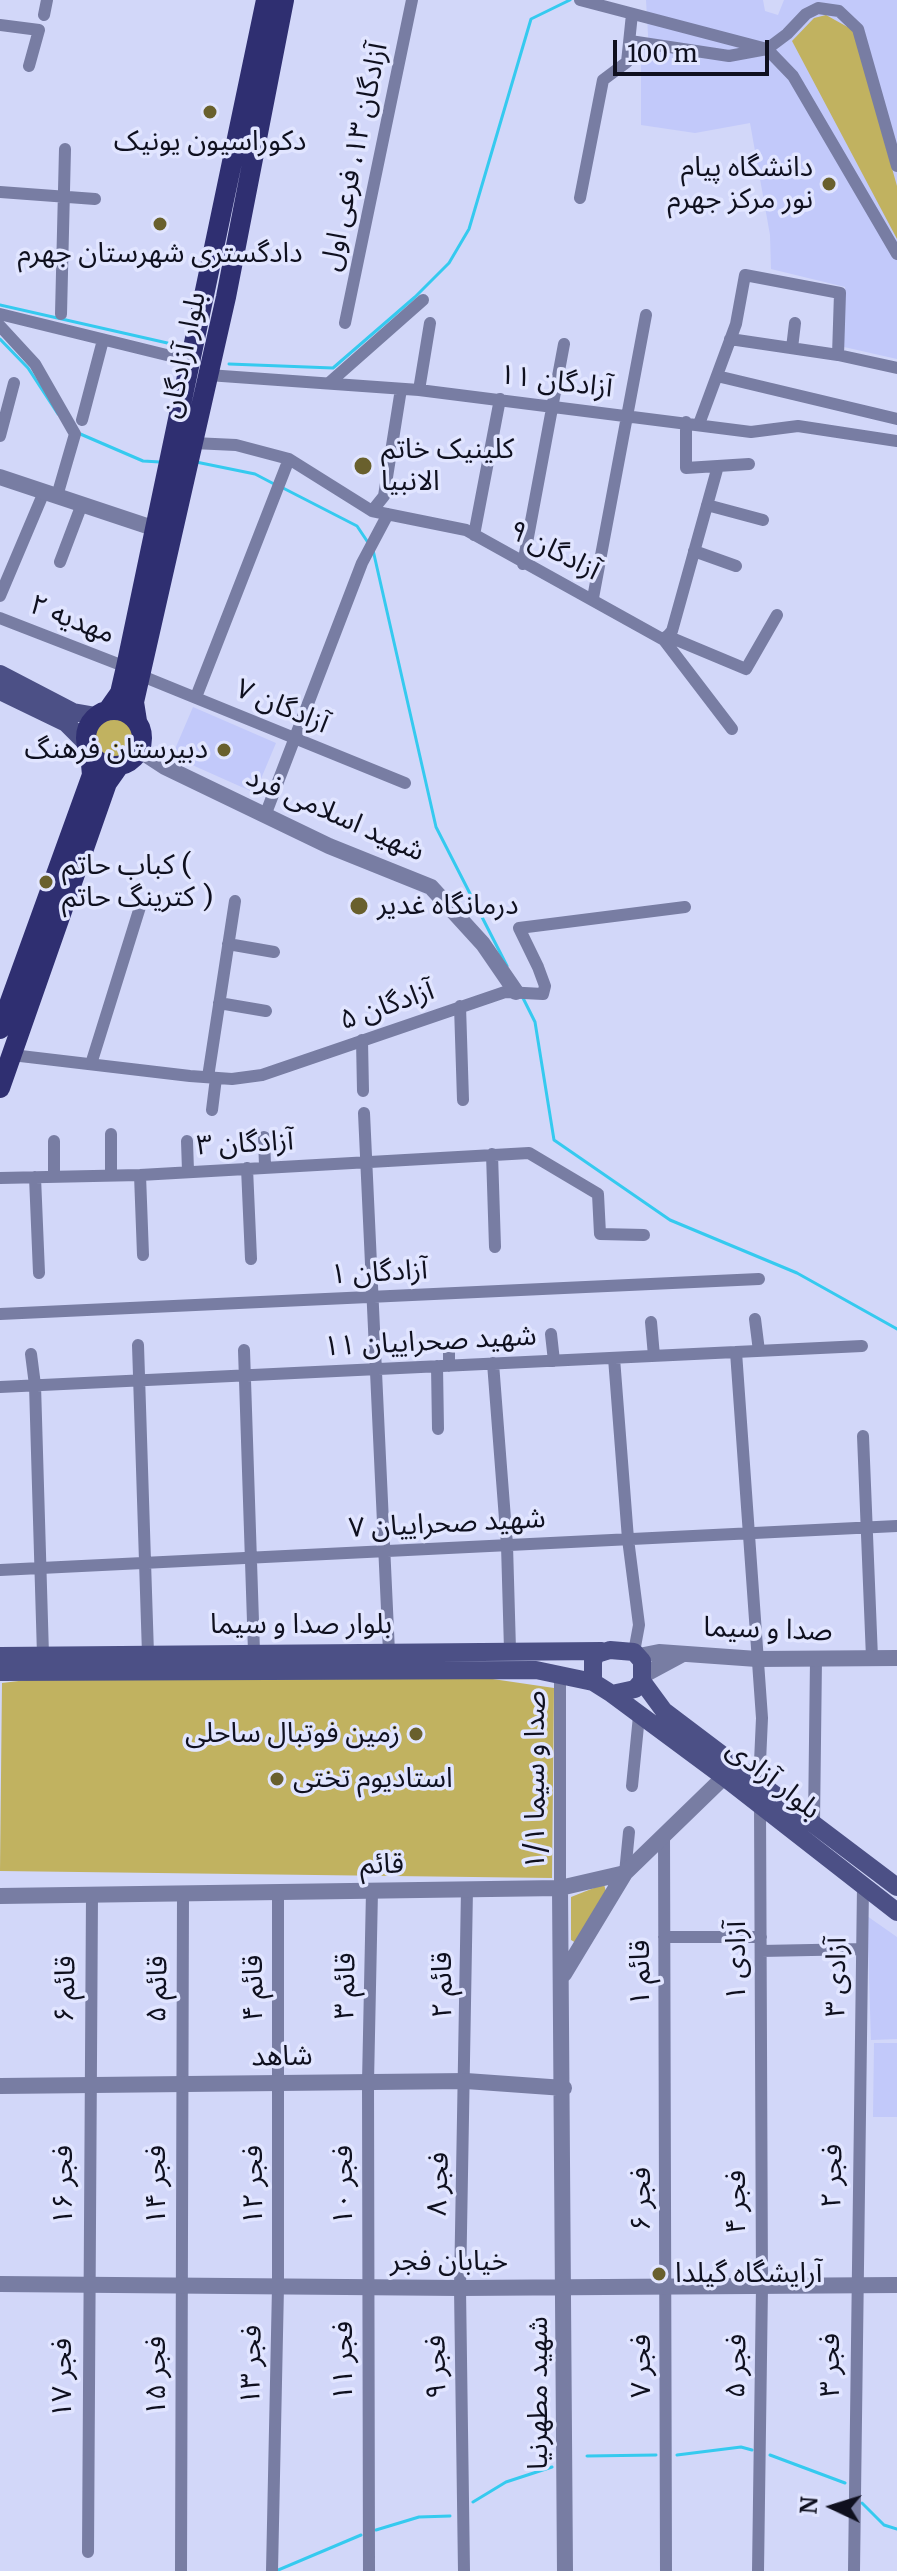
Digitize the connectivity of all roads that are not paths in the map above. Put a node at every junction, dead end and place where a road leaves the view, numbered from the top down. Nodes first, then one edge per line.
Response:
1 (47, 0) edge
2 (266, 0) edge
3 (284, 0) edge
4 (412, 0) edge
5 (591, 1) edge
6 (632, 14) junction
7 (44, 15) dead end
8 (0, 25) edge
9 (630, 41) junction
10 (767, 49) junction
11 (29, 66) dead end
12 (257, 79) junction
13 (251, 109) junction
14 (65, 149) dead end
15 (897, 166) edge
16 (0, 192) edge
17 (65, 197) junction
18 (580, 198) dead end
19 (95, 199) dead end
20 (897, 254) edge
21 (423, 300) dead end
22 (0, 314) edge
23 (61, 314) dead end
24 (646, 315) dead end
25 (345, 323) dead end
26 (430, 323) dead end
27 (795, 323) dead end
28 (0, 326) edge
29 (730, 339) junction
30 (103, 340) junction
31 (564, 344) dead end
32 (792, 348) junction
33 (838, 355) junction
34 (191, 361) junction
35 (897, 368) edge
36 (208, 375) junction
37 (717, 376) junction
38 (14, 383) dead end
39 (329, 383) junction
40 (401, 389) junction
41 (419, 390) junction
42 (500, 399) junction
43 (554, 405) junction
44 (626, 414) junction
45 (897, 419) edge
46 (82, 420) dead end
47 (693, 423) junction
48 (0, 436) edge
49 (897, 441) edge
50 (193, 443) junction
51 (289, 459) junction
52 (749, 464) dead end
53 (718, 466) junction
54 (0, 477) edge
55 (50, 494) junction
56 (82, 504) junction
57 (707, 505) junction
58 (372, 511) junction
59 (388, 514) junction
60 (763, 520) dead end
61 (156, 529) junction
62 (474, 535) junction
63 (694, 551) junction
64 (60, 562) dead end
65 (523, 564) junction
66 (736, 566) dead end
67 (0, 596) edge
68 (593, 598) junction
69 (777, 615) dead end
70 (0, 618) edge
71 (665, 638) junction
72 (134, 671) junction
73 (0, 674) edge
74 (0, 691) edge
75 (196, 697) junction
76 (102, 713) junction
77 (137, 721) junction
78 (732, 729) dead end
79 (295, 739) junction
80 (88, 748) junction
81 (139, 750) junction
82 (119, 766) junction
83 (405, 783) dead end
84 (266, 813) junction
85 (235, 901) dead end
86 (140, 907) dead end
87 (685, 907) dead end
88 (228, 944) junction
89 (274, 952) dead end
90 (516, 992) junction
91 (219, 1003) junction
92 (460, 1006) junction
93 (266, 1011) dead end
94 (0, 1029) edge
95 (362, 1040) junction
96 (12, 1055) junction
97 (91, 1064) junction
98 (212, 1078) junction
99 (0, 1088) edge
100 (363, 1091) dead end
101 (463, 1100) dead end
102 (212, 1110) dead end
103 (364, 1113) dead end
104 (111, 1134) dead end
105 (264, 1137) dead end
106 (54, 1141) dead end
107 (187, 1141) dead end
108 (492, 1154) junction
109 (367, 1162) junction
110 (265, 1166) junction
111 (247, 1168) junction
112 (188, 1171) junction
113 (111, 1175) junction
114 (140, 1175) junction
115 (35, 1177) junction
116 (54, 1177) junction
117 (0, 1178) edge
118 (644, 1235) dead end
119 (495, 1247) dead end
120 (143, 1255) dead end
121 (251, 1259) dead end
122 (39, 1273) dead end
123 (759, 1279) dead end
124 (370, 1297) junction
125 (0, 1314) edge
126 (755, 1319) dead end
127 (651, 1322) dead end
128 (551, 1334) dead end
129 (138, 1345) dead end
130 (449, 1345) dead end
131 (862, 1346) dead end
132 (244, 1350) dead end
133 (759, 1351) junction
134 (736, 1352) junction
135 (31, 1354) dead end
136 (654, 1356) junction
137 (614, 1358) junction
138 (554, 1361) junction
139 (493, 1363) junction
140 (443, 1366) junction
141 (376, 1369) junction
142 (244, 1375) junction
143 (141, 1380) junction
144 (35, 1385) junction
145 (0, 1387) edge
146 (438, 1429) dead end
147 (863, 1436) dead end
148 (897, 1526) edge
149 (865, 1527) junction
150 (747, 1533) junction
151 (628, 1539) junction
152 (507, 1545) junction
153 (383, 1551) junction
154 (250, 1558) junction
155 (148, 1563) junction
156 (42, 1568) junction
157 (0, 1570) edge
158 (510, 1650) junction
159 (574, 1650) junction
160 (602, 1651) junction
161 (254, 1652) junction
162 (389, 1652) junction
163 (148, 1654) junction
164 (636, 1654) junction
165 (683, 1654) junction
166 (43, 1655) junction
167 (0, 1656) edge
168 (872, 1658) junction
169 (897, 1658) edge
170 (757, 1659) junction
171 (816, 1659) junction
172 (0, 1672) edge
173 (564, 1674) junction
174 (643, 1678) junction
175 (593, 1682) junction
176 (612, 1694) junction
177 (639, 1716) junction
178 (724, 1777) junction
179 (759, 1784) junction
180 (632, 1786) dead end
181 (760, 1804) junction
182 (814, 1823) junction
183 (629, 1832) dead end
184 (664, 1834) junction
185 (625, 1873) junction
186 (863, 1886) junction
187 (897, 1887) edge
188 (560, 1888) junction
189 (467, 1889) junction
190 (372, 1891) junction
191 (183, 1893) junction
192 (278, 1893) junction
193 (92, 1894) junction
194 (0, 1896) edge
195 (897, 1912) edge
196 (664, 1937) junction
197 (761, 1937) junction
198 (862, 1949) junction
199 (761, 1951) junction
200 (563, 1976) junction
201 (860, 2068) joint
202 (466, 2081) junction
203 (368, 2082) junction
204 (278, 2083) junction
205 (180, 2084) junction
206 (88, 2085) junction
207 (0, 2086) edge
208 (564, 2088) junction
209 (665, 2112) joint
210 (761, 2118) joint
211 (0, 2284) edge
212 (87, 2284) junction
213 (182, 2285) junction
214 (897, 2285) edge
215 (762, 2286) junction
216 (855, 2286) junction
217 (278, 2287) junction
218 (368, 2287) junction
219 (666, 2287) junction
220 (460, 2288) junction
221 (564, 2288) junction
222 (88, 2552) dead end
223 (181, 2571) edge
224 (272, 2571) edge
225 (369, 2571) edge
226 (464, 2571) edge
227 (565, 2571) edge
228 (666, 2571) edge
229 (758, 2571) edge
230 (854, 2571) edge

1 - 7 street
2 - 12 main road, بلوار آزادگان
3 - 12 main road, بلوار آزادگان
4 - 25 street, آزادگان ۱۳، فرعی اول
5 - 6 street
6 - 9 street
6 - 10 street
8 - 11 street
9 - 10 street
9 - 18 street
10 - 15 street
10 - 20 street
12 - 13 main road, بلوار آزادگان
13 - 34 main road, بلوار آزادگان
13 - 36 main road, بلوار آزادگان
14 - 17 street
16 - 17 street
17 - 19 street
17 - 23 street
21 - 39 street
22 - 30 street
24 - 44 street
26 - 41 street
27 - 32 street
28 - 55 street
29 - 32 street
29 - 33 street
29 - 37 street
30 - 34 street
30 - 46 street
31 - 43 street
32 - 33 street
33 - 35 street
34 - 61 main road, بلوار آزادگان
36 - 39 street, آزادگان ۱۱
36 - 50 main road, بلوار آزادگان
37 - 45 street
37 - 47 street
38 - 48 street
39 - 40 street, آزادگان ۱۱
40 - 41 street, آزادگان ۱۱
40 - 58 street
41 - 42 street, آزادگان ۱۱
42 - 43 street, آزادگان ۱۱
42 - 62 street
43 - 44 street, آزادگان ۱۱
43 - 65 street
44 - 47 street, آزادگان ۱۱
44 - 68 street
47 - 49 street, آزادگان ۱۱
47 - 53 street
50 - 51 street, آزادگان ۹
50 - 72 main road, بلوار آزادگان
51 - 58 street, آزادگان ۹
51 - 75 street
52 - 53 street
53 - 57 street
54 - 55 street
55 - 56 street
55 - 67 street
56 - 61 street
56 - 64 street
57 - 60 street
57 - 63 street
58 - 59 street, آزادگان ۹
59 - 62 street, آزادگان ۹
59 - 79 street
61 - 72 main road, بلوار آزادگان
62 - 65 street, آزادگان ۹
63 - 66 street
63 - 71 street
65 - 68 street, آزادگان ۹
68 - 71 street, آزادگان ۹
69 - 71 street
70 - 72 street, مهدیه ۲
71 - 78 street
72 - 75 street, آزادگان ۷
72 - 76 main road, بلوار آزادگان
72 - 77 main road, بلوار آزادگان
73 - 76 main road
74 - 80 main road
75 - 79 street, آزادگان ۷
76 - 77 main road
76 - 80 main road
77 - 81 main road
79 - 83 street, آزادگان ۷
79 - 84 street
80 - 82 main road
80 - 94 main road
81 - 82 main road
81 - 84 street, شهید اسلامی فرد
82 - 96 main road
84 - 90 street, شهید اسلامی فرد
85 - 88 street
86 - 97 street
87 - 90 street, آزادگان ۵
88 - 89 street
88 - 91 street
90 - 92 street, آزادگان ۵
91 - 93 street
91 - 98 street
92 - 95 street, آزادگان ۵
92 - 101 street
95 - 98 street, آزادگان ۵
95 - 100 street
96 - 97 street, آزادگان ۵
96 - 99 main road
97 - 98 street, آزادگان ۵
98 - 102 street
103 - 109 street
104 - 113 street
105 - 110 street
106 - 116 street
107 - 112 street
108 - 109 street, آزادگان ۳
108 - 118 street, آزادگان ۳
108 - 119 street
109 - 110 street, آزادگان ۳
109 - 124 street
110 - 111 street, آزادگان ۳
111 - 112 street, آزادگان ۳
111 - 121 street
112 - 114 street, آزادگان ۳
113 - 114 street, آزادگان ۳
113 - 116 street, آزادگان ۳
114 - 120 street
115 - 116 street, آزادگان ۳
115 - 117 street, آزادگان ۳
115 - 122 street
123 - 124 street, آزادگان ۱
124 - 125 street, آزادگان ۱
124 - 141 street
126 - 133 street
127 - 136 street
128 - 138 street
129 - 143 street
130 - 140 street
131 - 133 street, شهید صحراییان ۱۱
132 - 142 street
133 - 134 street, شهید صحراییان ۱۱
134 - 136 street, شهید صحراییان ۱۱
134 - 150 street
135 - 144 street
136 - 137 street, شهید صحراییان ۱۱
137 - 138 street, شهید صحراییان ۱۱
137 - 151 street
138 - 139 street, شهید صحراییان ۱۱
139 - 140 street, شهید صحراییان ۱۱
139 - 152 street
140 - 141 street, شهید صحراییان ۱۱
140 - 146 street
141 - 142 street, شهید صحراییان ۱۱
141 - 153 street
142 - 143 street, شهید صحراییان ۱۱
142 - 154 street
143 - 144 street, شهید صحراییان ۱۱
143 - 155 street
144 - 145 street, شهید صحراییان ۱۱
144 - 156 street
147 - 149 street
148 - 149 street, شهید صحراییان ۷
149 - 150 street, شهید صحراییان ۷
149 - 168 street
150 - 151 street, شهید صحراییان ۷
150 - 170 street
151 - 152 street, شهید صحراییان ۷
151 - 164 street
152 - 153 street, شهید صحراییان ۷
152 - 158 street
153 - 154 street, شهید صحراییان ۷
153 - 162 street
154 - 155 street, شهید صحراییان ۷
154 - 161 street
155 - 156 street, شهید صحراییان ۷
155 - 163 street
156 - 157 street, شهید صحراییان ۷
156 - 166 street
158 - 159 main road, بلوار صدا و سیما
158 - 162 main road, بلوار صدا و سیما
159 - 160 main road, بلوار صدا و سیما
159 - 173 main road
160 - 164 main road
160 - 175 main road
161 - 162 main road, بلوار صدا و سیما
161 - 163 main road, بلوار صدا و سیما
163 - 166 main road, بلوار صدا و سیما
164 - 165 street, صدا و سیما
164 - 174 main road
165 - 170 street, صدا و سیما
165 - 174 street
166 - 167 main road, بلوار صدا و سیما
168 - 169 street, صدا و سیما
168 - 171 street, صدا و سیما
170 - 171 street, صدا و سیما
170 - 179 street
171 - 182 street
172 - 173 main road, بلوار صدا و سیما
173 - 175 main road, بلوار صدا و سیما
173 - 188 street, صدا و سیما ۱/۱
174 - 176 main road
174 - 179 main road, بلوار آزادی
175 - 176 main road
176 - 177 main road, بلوار آزادی
177 - 178 main road, بلوار آزادی
177 - 180 street
178 - 181 main road, بلوار آزادی
178 - 184 street
179 - 182 main road, بلوار آزادی
181 - 186 main road, بلوار آزادی
181 - 197 street, آزادی ۱
182 - 187 main road, بلوار آزادی
183 - 185 street
184 - 185 street
184 - 196 street, قائم ۱
185 - 188 street, قائم
185 - 200 street
186 - 195 main road, بلوار آزادی
186 - 198 street, آزادی ۳
188 - 189 street, قائم
188 - 200 street, شهید مطهرنیا
189 - 190 street, قائم
189 - 202 street, قائم ۲
190 - 192 street, قائم
190 - 203 street, قائم ۳
191 - 192 street, قائم
191 - 193 street, قائم
191 - 205 street, قائم ۵
192 - 204 street, قائم ۴
193 - 194 street, قائم
193 - 206 street, قائم ۶
196 - 197 street
196 - 209 street, قائم ۱
197 - 199 street, آزادی ۱
198 - 199 street
198 - 201 street, آزادی ۳
199 - 210 street, آزادی ۱
200 - 208 street, شهید مطهرنیا
201 - 216 street, فجر ۲
202 - 203 street, شاهد
202 - 208 street, شاهد
202 - 220 street, فجر ۸
203 - 204 street, شاهد
203 - 218 street, فجر ۱۰
204 - 205 street, شاهد
204 - 217 street, فجر ۱۲
205 - 206 street, شاهد
205 - 213 street, فجر ۱۴
206 - 207 street, شاهد
206 - 212 street, فجر ۱۶
208 - 221 street, شهید مطهرنیا
209 - 219 street, فجر ۶
210 - 215 street, فجر ۴
211 - 212 street, خیابان فجر
212 - 213 street, خیابان فجر
212 - 222 street, فجر ۱۷
213 - 217 street, خیابان فجر
213 - 223 street, فجر ۱۵
214 - 216 street, خیابان فجر
215 - 216 street, خیابان فجر
215 - 219 street, خیابان فجر
215 - 229 street, فجر ۵
216 - 230 street, فجر ۳
217 - 218 street, خیابان فجر
217 - 224 street, فجر ۱۳
218 - 220 street, خیابان فجر
218 - 225 street, فجر ۱۱
219 - 221 street, خیابان فجر
219 - 228 street, فجر ۷
220 - 221 street, خیابان فجر
220 - 226 street, فجر ۹
221 - 227 street, شهید مطهرنیا

